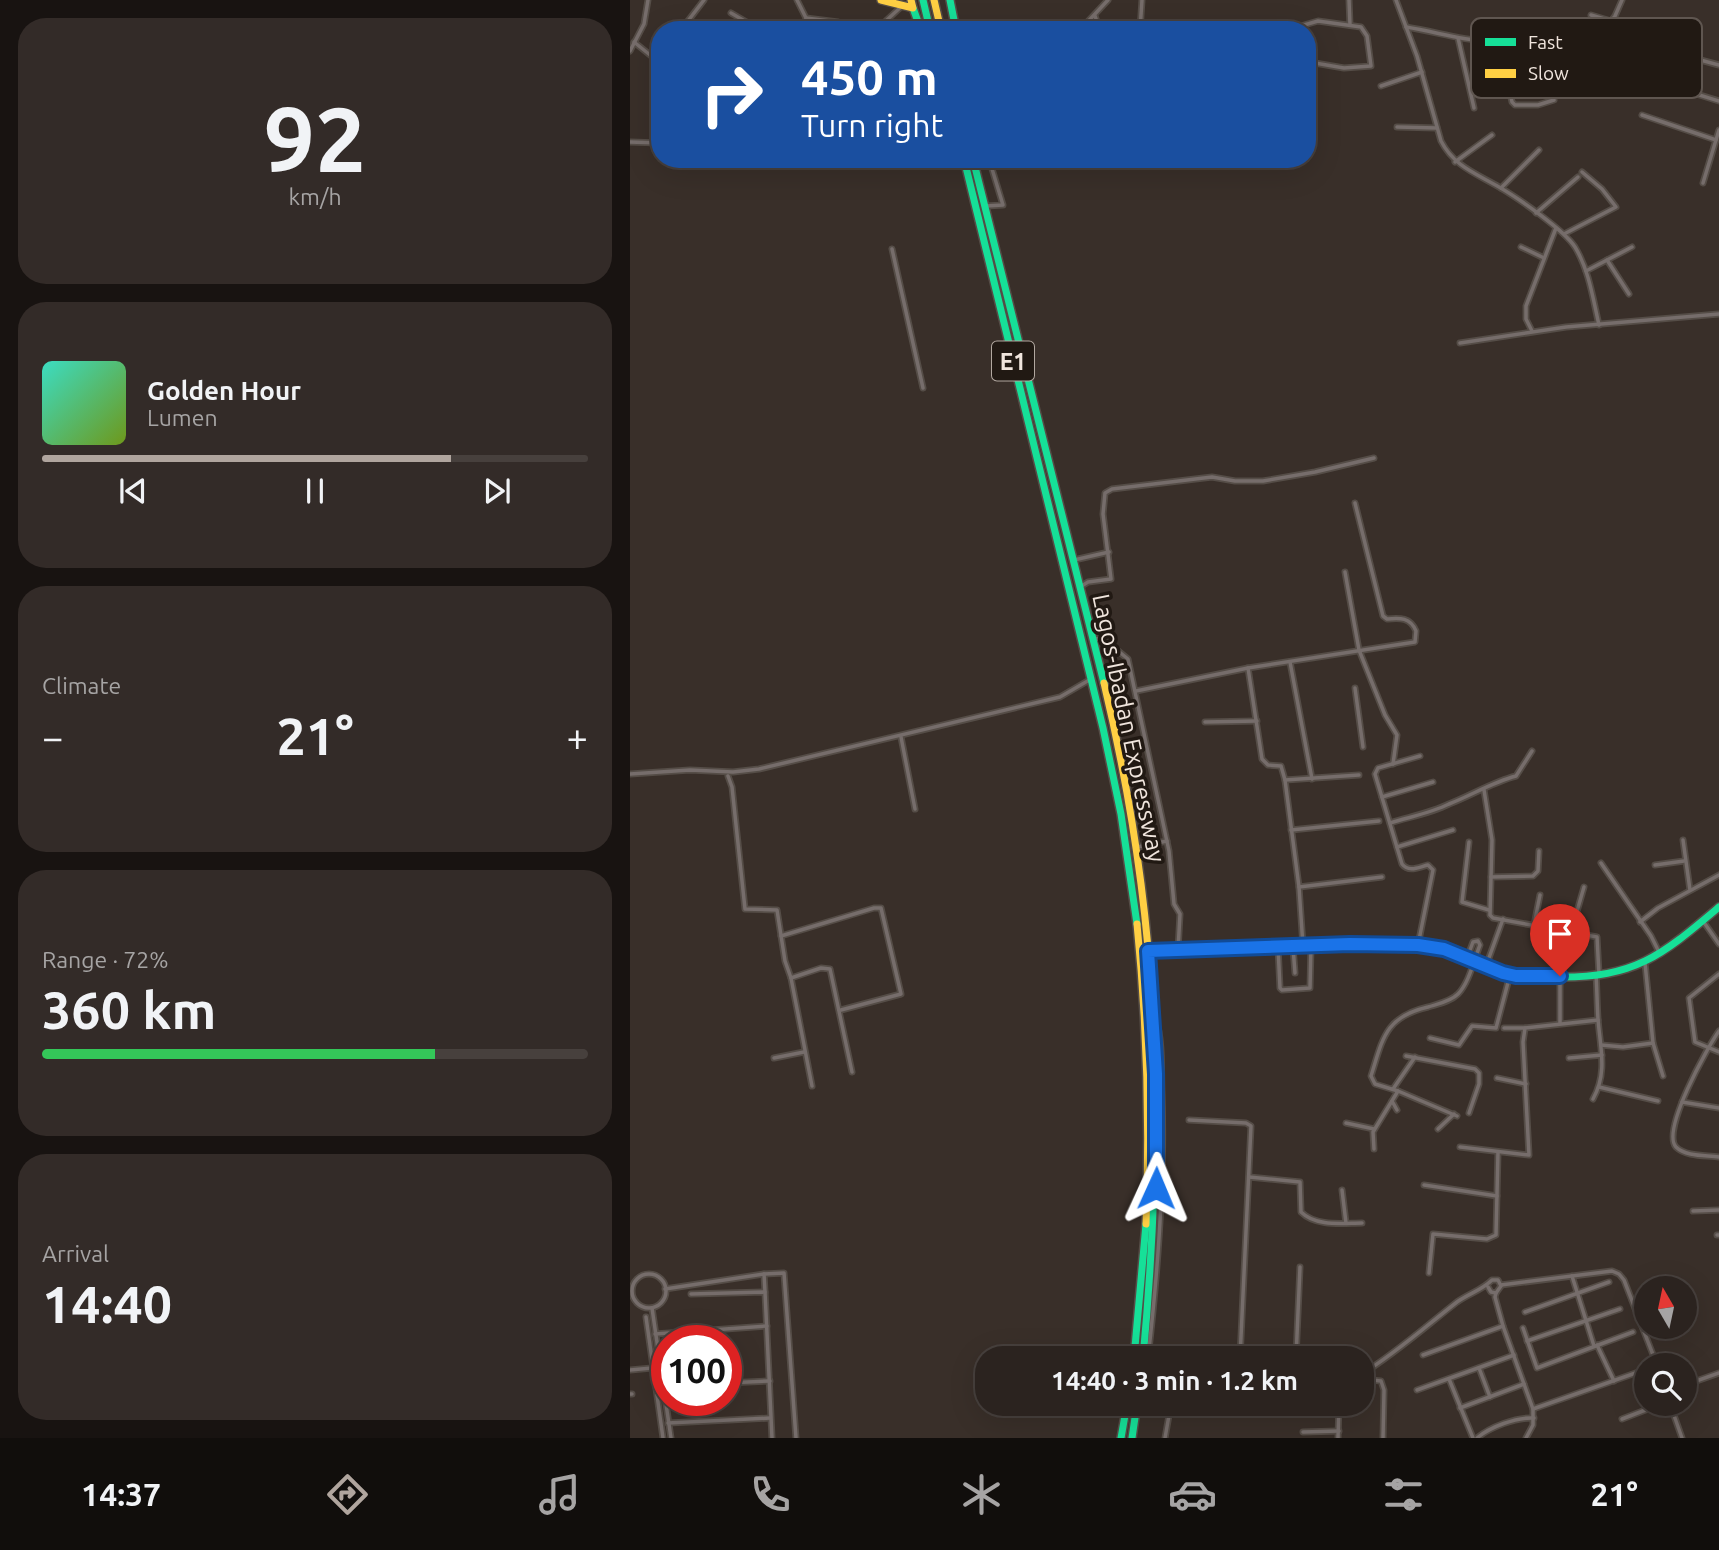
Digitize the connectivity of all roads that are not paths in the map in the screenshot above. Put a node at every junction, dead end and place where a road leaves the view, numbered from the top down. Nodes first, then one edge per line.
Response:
1 (648, 0) edge
2 (704, 0) edge
3 (797, 0) edge
4 (881, 0) edge
5 (923, 0) edge
6 (934, 0) edge
7 (950, 0) edge
8 (1108, 0) edge
9 (1142, 0) edge
10 (1349, 0) edge
11 (1396, 0) edge
12 (1622, 0) edge
13 (912, 4) edge
14 (902, 6) junction
15 (731, 13) dead end
16 (1591, 15) dead end
17 (1094, 16) junction
18 (1600, 18) edge
19 (1613, 18) edge
20 (806, 19) joint
21 (688, 21) edge
22 (742, 21) edge
23 (827, 21) edge
24 (886, 21) edge
25 (917, 21) edge
26 (928, 21) edge
27 (939, 21) edge
28 (954, 21) edge
29 (1089, 21) edge
30 (1096, 21) edge
31 (1141, 21) edge
32 (1316, 22) edge
33 (1350, 25) junction
34 (1406, 27) junction
35 (1458, 38) junction
36 (1471, 40) edge
37 (634, 42) junction
38 (630, 51) edge
39 (651, 54) edge
40 (1702, 60) edge
41 (1316, 63) edge
42 (1719, 65) edge
43 (1422, 72) junction
44 (1381, 86) dead end
45 (1471, 95) edge
46 (1702, 97) edge
47 (1472, 98) edge
48 (1511, 98) edge
49 (1554, 100) dead end
50 (1719, 102) edge
51 (1474, 108) dead end
52 (1643, 115) dead end
53 (1397, 127) dead end
54 (1437, 128) junction
55 (1719, 131) edge
56 (1492, 135) dead end
57 (1716, 140) junction
58 (630, 142) edge
59 (651, 143) edge
60 (1539, 150) dead end
61 (1455, 162) junction
62 (966, 168) edge
63 (975, 168) edge
64 (992, 168) edge
65 (1582, 172) dead end
66 (1578, 177) dead end
67 (1703, 183) dead end
68 (1501, 188) junction
69 (985, 206) junction
70 (1535, 213) junction
71 (1556, 228) junction
72 (1564, 234) junction
73 (1521, 247) dead end
74 (1632, 247) dead end
75 (892, 250) dead end
76 (1544, 258) junction
77 (1607, 260) junction
78 (1586, 271) junction
79 (1629, 294) dead end
80 (1719, 314) edge
81 (1599, 325) junction
82 (1532, 332) junction
83 (1460, 343) dead end
84 (923, 388) dead end
85 (1374, 458) dead end
86 (1355, 503) dead end
87 (1109, 552) junction
88 (1073, 560) junction
89 (1345, 572) dead end
90 (1080, 587) junction
91 (1093, 638) junction
92 (1359, 650) junction
93 (1290, 662) junction
94 (1248, 668) junction
95 (1092, 678) junction
96 (1354, 688) dead end
97 (1136, 691) junction
98 (1257, 721) junction
99 (1205, 722) dead end
100 (901, 737) junction
101 (1363, 747) dead end
102 (1532, 751) dead end
103 (1420, 756) dead end
104 (1393, 764) junction
105 (630, 774) edge
106 (1359, 775) dead end
107 (728, 776) dead end
108 (1312, 779) junction
109 (1284, 780) junction
110 (1433, 782) dead end
111 (1484, 790) junction
112 (1382, 797) junction
113 (915, 809) dead end
114 (1379, 821) dead end
115 (1390, 823) junction
116 (1291, 830) junction
117 (1453, 830) dead end
118 (1683, 840) dead end
119 (1167, 841) junction
120 (1469, 842) dead end
121 (1137, 847) junction
122 (1397, 848) junction
123 (1539, 851) dead end
124 (1685, 861) junction
125 (1601, 863) dead end
126 (1655, 865) dead end
127 (1719, 876) edge
128 (1382, 877) dead end
129 (1491, 877) junction
130 (1299, 887) junction
131 (1584, 887) dead end
132 (1690, 890) junction
133 (1540, 894) dead end
134 (1719, 907) edge
135 (1489, 910) junction
136 (1503, 919) junction
137 (1703, 921) junction
138 (1640, 922) junction
139 (1534, 925) junction
140 (1571, 932) junction
141 (781, 936) junction
142 (1719, 944) edge
143 (1418, 945) junction
144 (1307, 946) junction
145 (1278, 947) junction
146 (1293, 947) junction
147 (1178, 950) junction
148 (1149, 951) junction
149 (1660, 954) junction
150 (1470, 960) junction
151 (1645, 963) junction
152 (1486, 967) junction
153 (1295, 973) dead end
154 (1598, 974) junction
155 (1719, 974) edge
156 (1510, 975) junction
157 (1560, 976) junction
158 (791, 978) junction
159 (841, 1010) junction
160 (1598, 1020) junction
161 (1560, 1024) junction
162 (1504, 1028) dead end
163 (1525, 1028) junction
164 (1719, 1031) edge
165 (1430, 1038) dead end
166 (1653, 1043) junction
167 (1601, 1045) junction
168 (1708, 1047) junction
169 (804, 1052) junction
170 (1719, 1052) edge
171 (1602, 1055) junction
172 (1406, 1056) dead end
173 (774, 1058) dead end
174 (1415, 1058) junction
175 (1569, 1058) dead end
176 (852, 1072) dead end
177 (1662, 1076) dead end
178 (1497, 1077) dead end
179 (1526, 1084) junction
180 (812, 1086) dead end
181 (1599, 1087) junction
182 (1393, 1089) junction
183 (1398, 1091) junction
184 (1593, 1099) dead end
185 (1392, 1101) junction
186 (1658, 1101) dead end
187 (1682, 1102) junction
188 (1719, 1108) edge
189 (1397, 1110) dead end
190 (1469, 1114) dead end
191 (1189, 1120) dead end
192 (1346, 1123) dead end
193 (1374, 1129) junction
194 (1438, 1129) dead end
195 (1460, 1147) dead end
196 (1374, 1149) dead end
197 (1497, 1152) junction
198 (1719, 1157) edge
199 (1249, 1177) junction
200 (1424, 1185) dead end
201 (1342, 1190) dead end
202 (1497, 1196) junction
203 (1719, 1210) edge
204 (1693, 1211) dead end
205 (1346, 1223) junction
206 (1363, 1223) dead end
207 (1300, 1267) dead end
208 (1429, 1273) dead end
209 (764, 1274) junction
210 (1572, 1276) junction
211 (1609, 1282) dead end
212 (1501, 1284) junction
213 (1488, 1286) junction
214 (665, 1289) junction
215 (631, 1292) edge
216 (765, 1292) junction
217 (1496, 1293) junction
218 (1577, 1293) junction
219 (691, 1294) dead end
220 (652, 1308) junction
221 (1620, 1309) dead end
222 (1525, 1312) dead end
223 (646, 1317) dead end
224 (1586, 1321) junction
225 (654, 1325) edge
226 (767, 1326) junction
227 (1503, 1326) junction
228 (742, 1328) edge
229 (1523, 1328) dead end
230 (1633, 1332) dead end
231 (1527, 1341) junction
232 (1134, 1346) edge
233 (1147, 1346) edge
234 (1241, 1346) edge
235 (1297, 1346) edge
236 (1595, 1346) junction
237 (651, 1353) edge
238 (1652, 1353) edge
239 (1423, 1355) dead end
240 (1514, 1355) junction
241 (1374, 1366) edge
242 (651, 1368) edge
243 (1479, 1368) junction
244 (630, 1370) edge
245 (1719, 1373) edge
246 (1634, 1374) edge
247 (1374, 1379) edge
248 (1449, 1379) junction
249 (770, 1381) junction
250 (1615, 1381) junction
251 (1697, 1381) edge
252 (742, 1382) edge
253 (1524, 1384) junction
254 (1417, 1390) dead end
255 (1490, 1397) junction
256 (1460, 1408) junction
257 (1533, 1409) junction
258 (1634, 1414) edge
259 (660, 1416) edge
260 (667, 1416) edge
261 (1125, 1416) edge
262 (1136, 1416) edge
263 (1169, 1416) edge
264 (1339, 1416) edge
265 (1674, 1416) edge
266 (770, 1418) junction
267 (1534, 1418) junction
268 (1622, 1419) dead end
269 (668, 1423) junction
270 (1339, 1431) junction
271 (1303, 1432) dead end
272 (663, 1438) edge
273 (671, 1438) edge
274 (772, 1438) edge
275 (796, 1438) edge
276 (1121, 1438) edge
277 (1132, 1438) edge
278 (1165, 1438) edge
279 (1338, 1438) edge
280 (1383, 1438) edge
281 (1475, 1438) edge
282 (1526, 1438) edge
283 (1682, 1438) edge

1 - 37 street
2 - 21 street
3 - 20 street
4 - 14 main road
5 - 26 main road
6 - 27 main road
7 - 28 main road
8 - 17 street
9 - 31 street
10 - 33 street
11 - 34 street
12 - 19 street
13 - 14 main road
13 - 25 main road
14 - 24 street
15 - 22 street
16 - 18 street
17 - 29 street
17 - 30 street
20 - 23 street
32 - 33 street
33 - 41 street
34 - 35 street
34 - 43 street
35 - 36 street
35 - 45 street
37 - 38 street
37 - 39 street
40 - 42 street
43 - 44 street
43 - 54 street
46 - 50 street
47 - 51 street
48 - 49 street
52 - 57 street
53 - 54 street
54 - 61 street
55 - 57 street
56 - 61 street
57 - 67 street
58 - 59 street
60 - 68 street
61 - 68 street
62 - 95 main road, Lagos-Ibadan Expressway / E1
63 - 69 main road, Lagos-Ibadan Expressway / E1
64 - 69 street
65 - 72 street
66 - 70 street
68 - 70 street
69 - 88 main road, Lagos-Ibadan Expressway / E1
70 - 71 street
71 - 72 street
71 - 76 street
72 - 78 street
73 - 76 street
74 - 77 street
75 - 84 street
76 - 82 street
77 - 78 street
77 - 79 street
78 - 81 street
80 - 81 street
81 - 82 street
82 - 83 street
85 - 87 street
86 - 92 street
87 - 88 street
87 - 90 street
88 - 90 main road, Lagos-Ibadan Expressway / E1
89 - 92 street
90 - 91 main road, Lagos-Ibadan Expressway / E1
91 - 97 street
91 - 121 main road, Lagos-Ibadan Expressway / E1
92 - 93 street
92 - 104 street
93 - 94 street
93 - 108 street
94 - 97 street
94 - 98 street
95 - 100 street
95 - 232 main road, Lagos-Ibadan Expressway / E1
96 - 101 street
97 - 119 street
98 - 99 street
98 - 109 street
100 - 105 street
100 - 113 street
102 - 111 street
103 - 104 street
104 - 112 street
106 - 108 street
107 - 141 street
108 - 109 street
109 - 116 street
110 - 112 street
111 - 115 street
111 - 129 street
112 - 115 street
114 - 116 street
115 - 122 street
116 - 130 street
117 - 122 street
118 - 124 street
119 - 121 street
119 - 147 street
120 - 135 street
121 - 148 main road, Lagos-Ibadan Expressway / E1
122 - 143 street
123 - 129 street
124 - 126 street
124 - 132 street
125 - 138 street
127 - 132 street
128 - 130 street
129 - 135 street
130 - 144 street
131 - 140 street
132 - 138 street
133 - 139 street
134 - 137 main road
135 - 136 street
136 - 139 street
136 - 152 street
137 - 142 street
137 - 149 main road
138 - 149 street
139 - 140 street
140 - 154 street
141 - 158 street
141 - 159 street
143 - 144 main road
143 - 150 main road
144 - 145 street
144 - 146 main road
145 - 146 main road
145 - 147 main road
146 - 153 street
147 - 148 main road
148 - 233 main road, Lagos-Ibadan Expressway / E1
149 - 151 main road
150 - 150 street
150 - 152 main road
150 - 182 street
151 - 154 main road
151 - 166 street
152 - 156 main road
154 - 157 main road
154 - 160 street
155 - 168 street
156 - 157 main road
156 - 165 street
157 - 161 street
158 - 159 street
158 - 169 street
159 - 176 street
160 - 161 street
160 - 167 street
161 - 163 street
162 - 163 street
163 - 179 street
164 - 168 street
166 - 167 street
166 - 177 street
167 - 171 street
168 - 170 street
168 - 187 street
169 - 173 street
169 - 180 street
171 - 175 street
171 - 181 street
172 - 174 street
174 - 182 street
174 - 190 street
178 - 179 street
179 - 197 street
181 - 184 street
181 - 186 street
182 - 183 street
183 - 185 street
183 - 194 street
185 - 189 street
185 - 193 street
187 - 188 street
187 - 198 street
191 - 199 street
192 - 193 street
193 - 196 street
195 - 197 street
197 - 202 street
199 - 205 street
199 - 234 street
200 - 202 street
201 - 205 street
202 - 208 street
203 - 204 street
205 - 206 street
207 - 235 street
209 - 214 street
209 - 216 street
209 - 275 street
210 - 212 street
210 - 218 street
210 - 238 street
211 - 218 street
212 - 213 street
212 - 217 street
213 - 217 street
213 - 241 street
214 - 215 street
214 - 220 street
215 - 220 street
216 - 219 street
216 - 226 street
217 - 227 street
218 - 222 street
218 - 224 street
220 - 225 street
221 - 224 street
223 - 237 street
224 - 231 street
224 - 236 street
226 - 228 street
226 - 249 street
227 - 239 street
227 - 240 street
229 - 231 street
230 - 236 street
231 - 236 street
236 - 250 street
240 - 243 street
240 - 253 street
242 - 244 street
243 - 248 street
243 - 255 street
245 - 251 street
246 - 250 street
247 - 280 street
248 - 254 street
248 - 256 street
249 - 252 street
249 - 266 street
250 - 257 street
253 - 255 street
253 - 257 street
255 - 256 street
256 - 281 street
257 - 267 street
258 - 268 street
259 - 272 street
260 - 269 street
261 - 276 main road
262 - 277 main road
263 - 278 street
264 - 270 street
265 - 283 street
266 - 269 street
266 - 274 street
267 - 281 street
267 - 282 street
269 - 273 street
270 - 271 street
270 - 279 street

